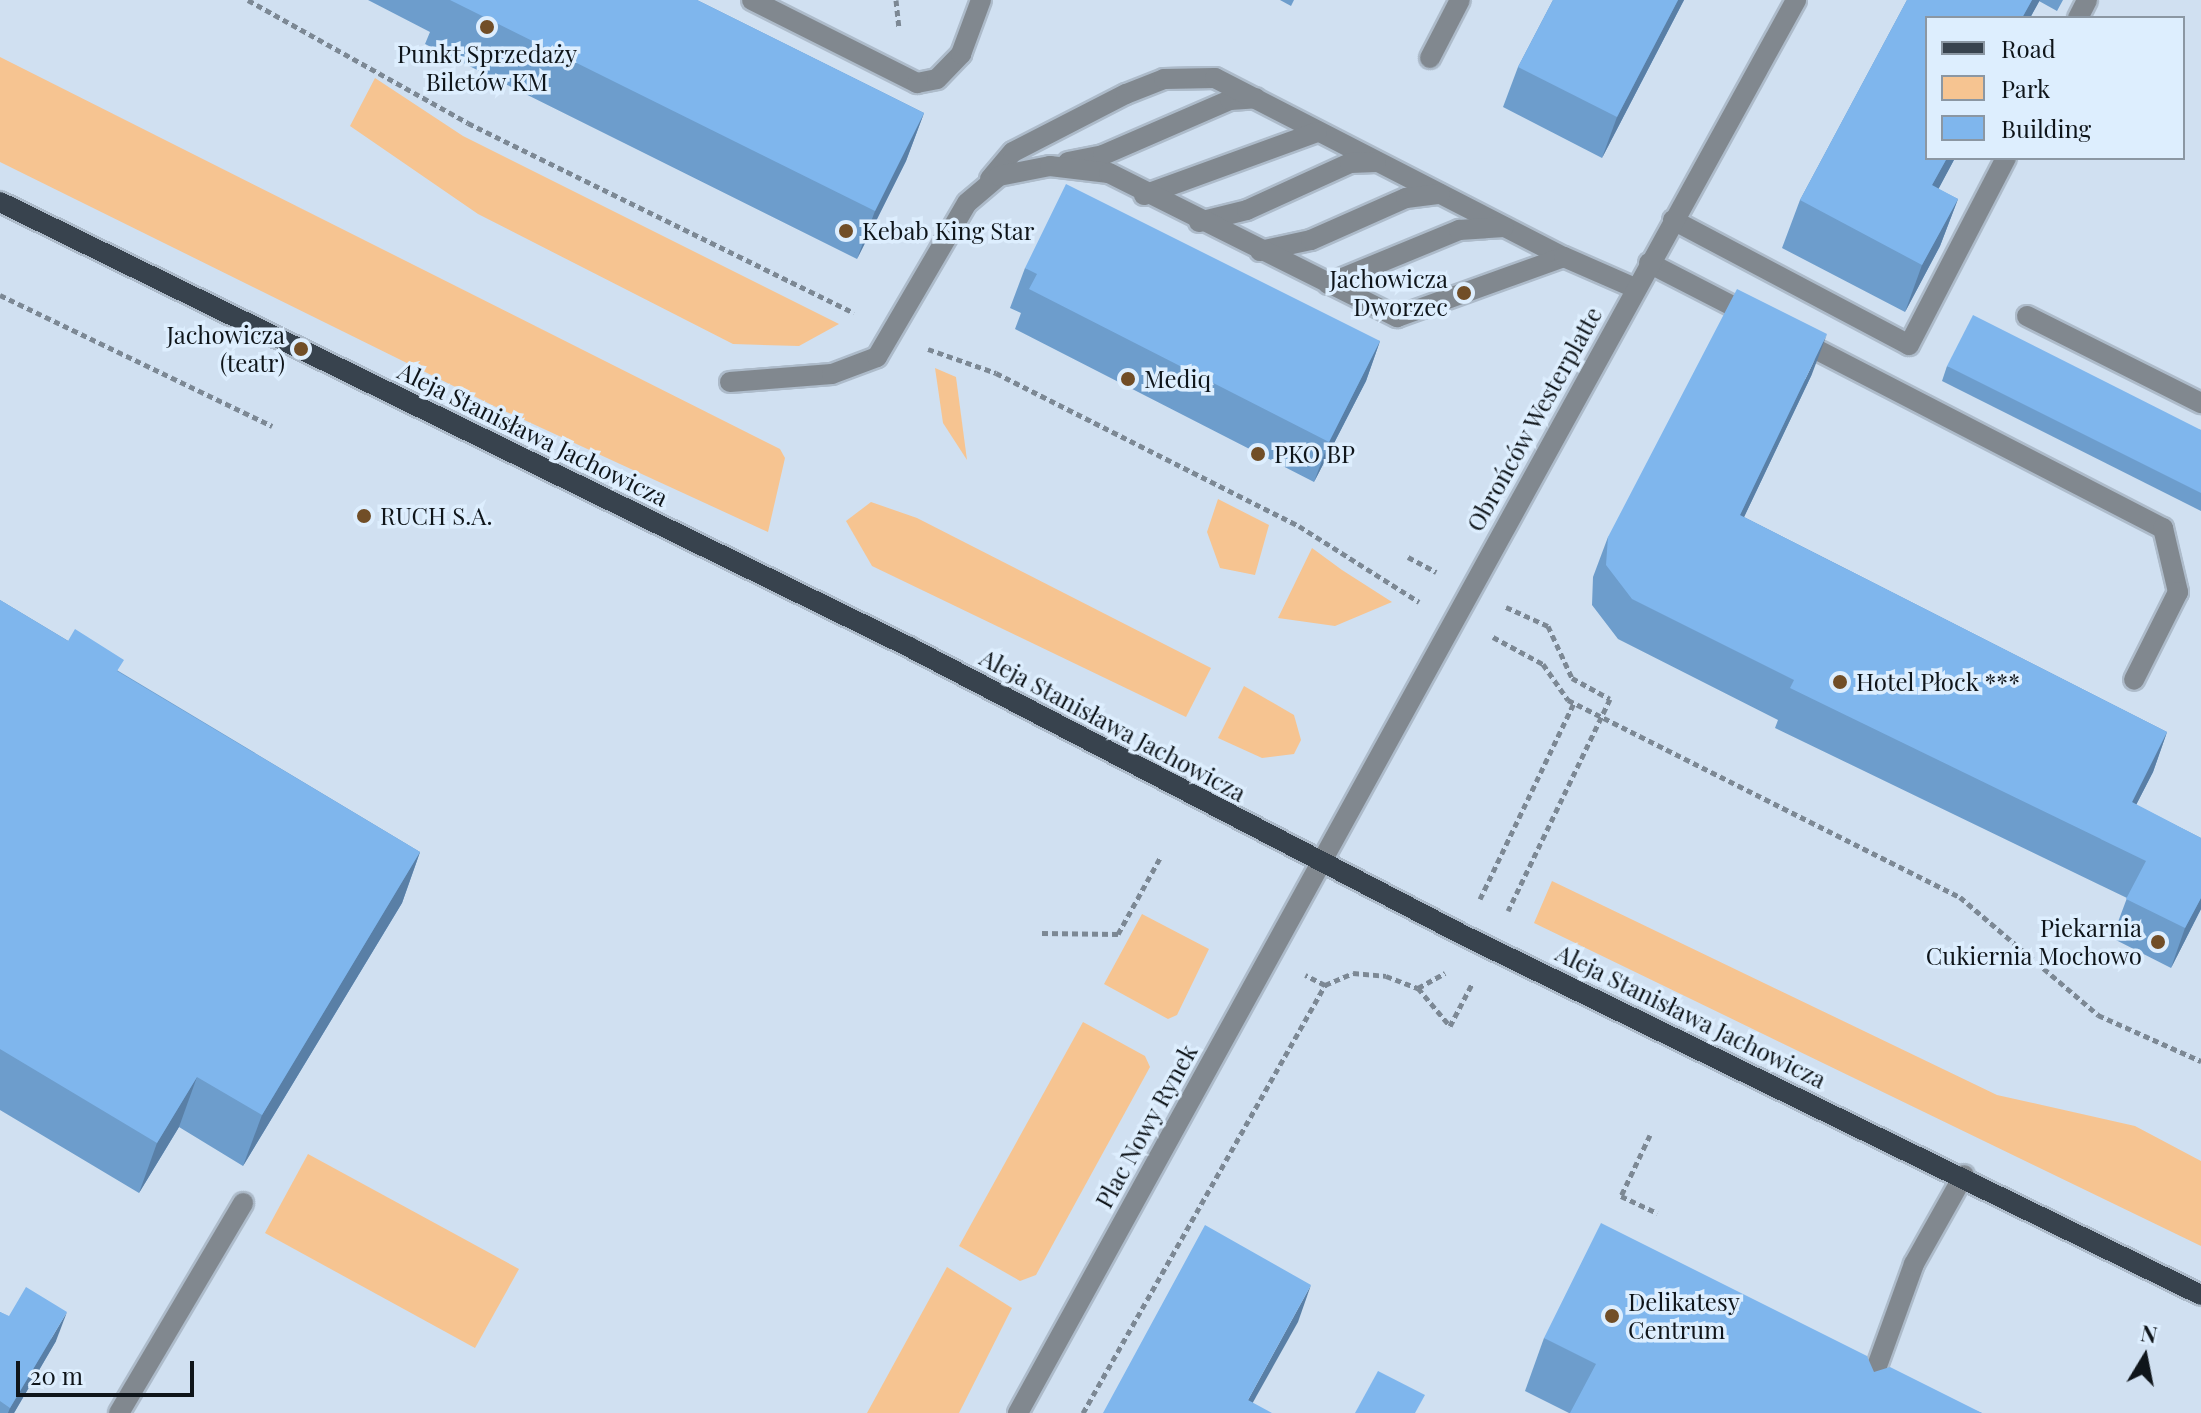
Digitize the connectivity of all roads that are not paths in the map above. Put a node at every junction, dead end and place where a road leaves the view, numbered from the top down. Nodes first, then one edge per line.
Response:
1 (752, 0) edge
2 (981, 0) edge
3 (1460, 0) edge
4 (1796, 0) edge
5 (1430, 58) dead end
6 (1256, 98) junction
7 (1317, 132) junction
8 (2005, 160) edge
9 (1376, 162) junction
10 (1050, 166) junction
11 (1440, 194) junction
12 (977, 195) junction
13 (1144, 195) junction
14 (0, 202) edge
15 (1673, 220) junction
16 (1199, 222) junction
17 (1504, 227) junction
18 (1260, 251) junction
19 (1564, 257) junction
20 (1649, 263) junction
21 (1328, 284) junction
22 (1635, 288) junction
23 (2027, 316) dead end
24 (730, 382) dead end
25 (2201, 403) edge
26 (2134, 680) dead end
27 (1320, 864) junction
28 (1964, 1175) junction
29 (243, 1203) dead end
30 (2201, 1295) edge
31 (119, 1413) edge
32 (1018, 1413) edge
33 (1860, 1413) edge

1 - 2 street
3 - 5 street
4 - 15 street, Obrońców Westerplatte
6 - 7 street
6 - 10 street
6 - 12 street
7 - 9 street
7 - 13 street
8 - 15 street
9 - 11 street
9 - 16 street
10 - 12 street
10 - 13 street
11 - 17 street
11 - 18 street
12 - 24 street
13 - 16 street
14 - 27 main road, Aleja Stanisława Jachowicza
15 - 20 street, Obrońców Westerplatte
16 - 18 street
17 - 19 street
17 - 21 street
18 - 21 street
19 - 21 street
19 - 22 street
20 - 22 street, Obrońców Westerplatte
20 - 26 street
22 - 27 street, Obrońców Westerplatte
23 - 25 street
27 - 28 main road, Aleja Stanisława Jachowicza
27 - 32 street, Plac Nowy Rynek
28 - 30 main road, Aleja Stanisława Jachowicza
28 - 33 street
29 - 31 street

